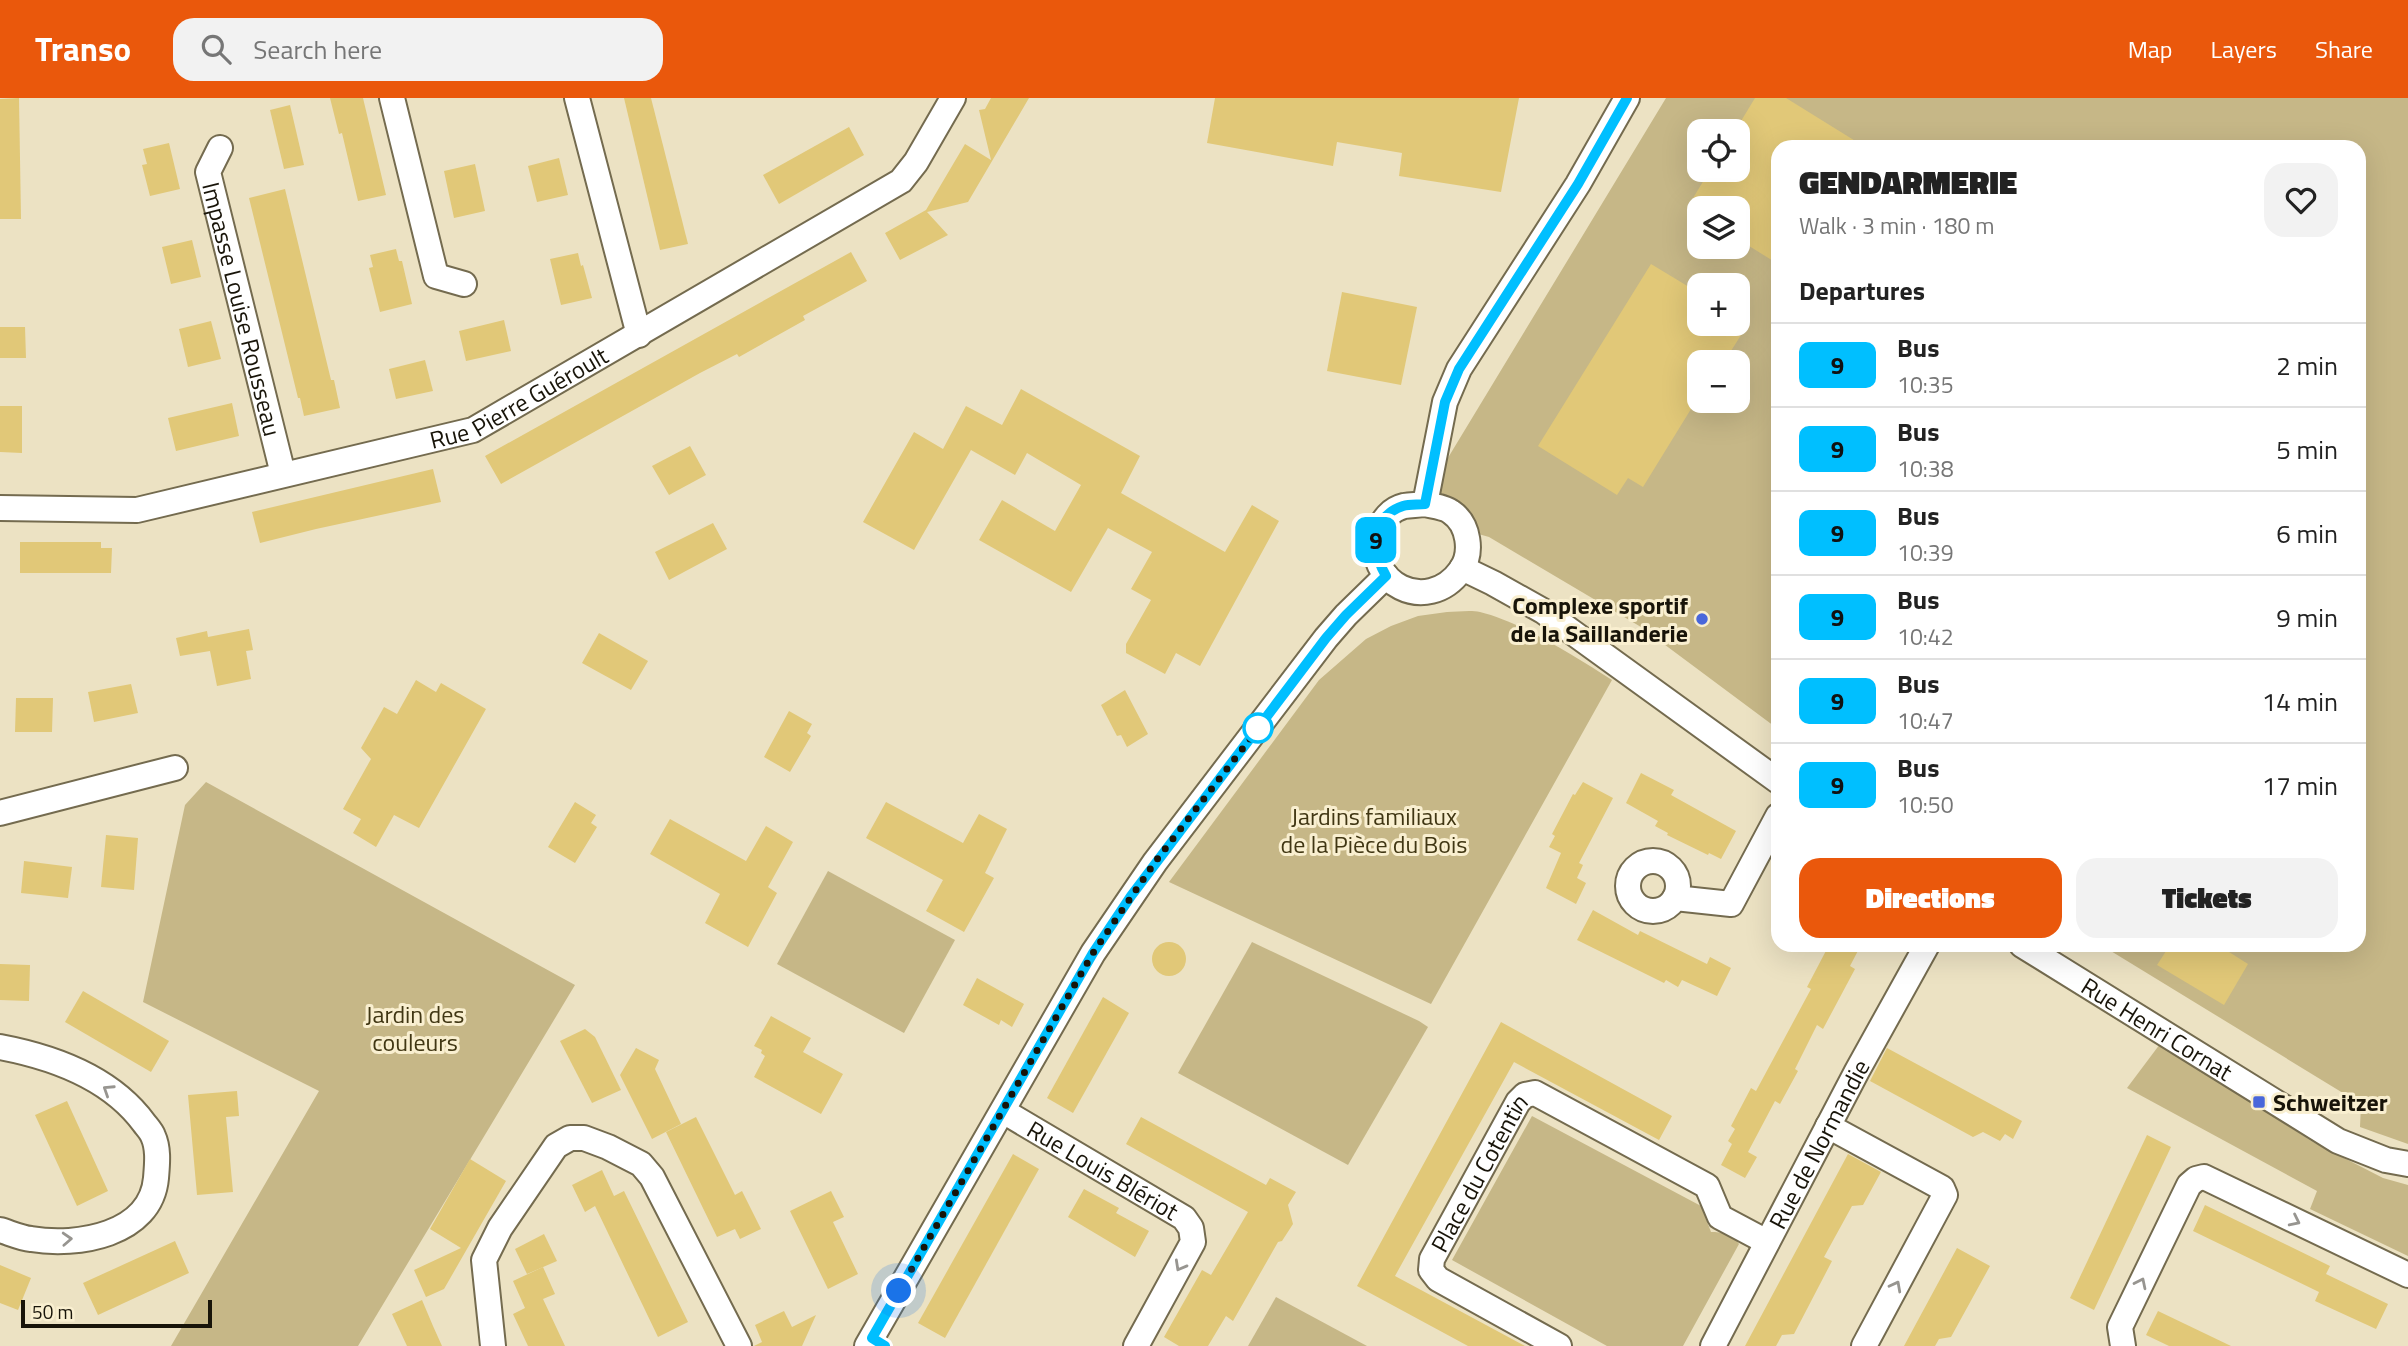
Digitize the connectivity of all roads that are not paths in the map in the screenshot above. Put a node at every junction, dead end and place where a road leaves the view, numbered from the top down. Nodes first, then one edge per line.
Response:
1 (392, 98) edge
2 (577, 98) edge
3 (953, 98) edge
4 (1627, 98) edge
5 (220, 148) dead end
6 (464, 284) dead end
7 (639, 335) junction
8 (283, 474) junction
9 (1425, 504) junction
10 (0, 508) edge
11 (1462, 568) junction
12 (1386, 576) junction
13 (175, 768) dead end
14 (1771, 776) edge
15 (0, 813) edge
16 (1771, 829) edge
17 (1675, 898) dead end
18 (1923, 952) edge
19 (2033, 952) edge
20 (0, 1047) edge
21 (1003, 1111) junction
22 (1828, 1126) junction
23 (2408, 1164) edge
24 (0, 1230) edge
25 (1767, 1242) junction
26 (2408, 1275) edge
27 (875, 1343) edge
28 (493, 1346) edge
29 (739, 1346) edge
30 (1136, 1346) edge
31 (1559, 1346) edge
32 (1713, 1346) edge
33 (1864, 1346) edge
34 (2123, 1346) edge

1 - 6 street
2 - 7 street
3 - 7 street, Rue Pierre Guéroult
4 - 9 street
5 - 8 street, Impasse Louise Rousseau
7 - 8 street, Rue Pierre Guéroult
8 - 10 street, Rue Pierre Guéroult
9 - 11 street
9 - 12 street
11 - 12 street
11 - 14 street
12 - 21 street
13 - 15 street
16 - 17 street
18 - 22 street, Rue de Normandie
19 - 23 street, Rue Henri Cornat
24 -> 20 street
21 - 27 street
21 -> 30 street, Rue Louis Blériot
22 - 25 street, Rue de Normandie
33 -> 22 street
25 - 31 street, Place du Cotentin
25 - 32 street, Rue de Normandie
34 -> 26 street
28 - 29 street

